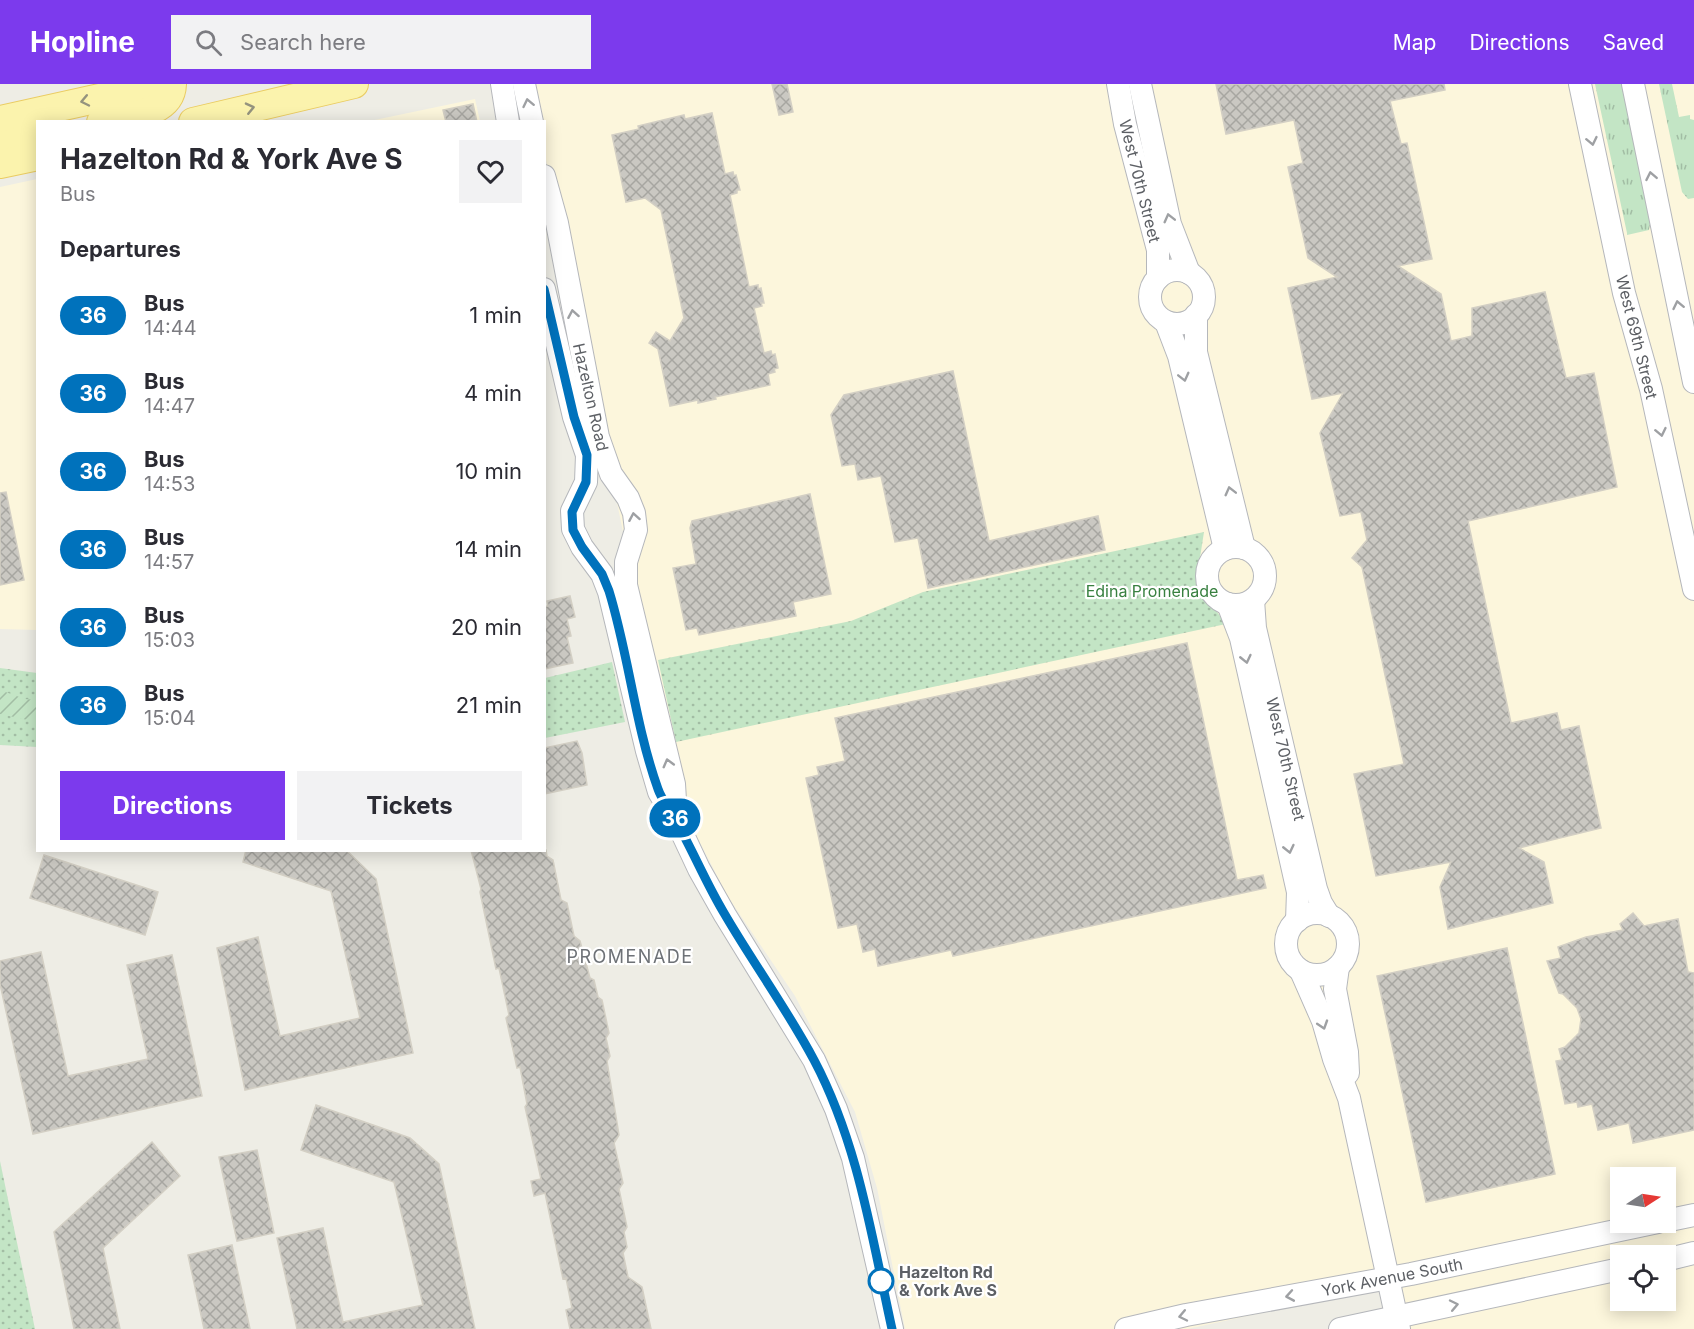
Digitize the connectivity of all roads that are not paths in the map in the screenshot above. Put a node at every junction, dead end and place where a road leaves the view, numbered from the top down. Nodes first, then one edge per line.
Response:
1 (163, 84) edge
2 (172, 84) edge
3 (354, 84) edge
4 (502, 84) edge
5 (524, 84) edge
6 (1118, 84) edge
7 (1140, 84) edge
8 (1580, 84) edge
9 (1633, 84) edge
10 (0, 120) edge
11 (109, 120) edge
12 (201, 120) edge
13 (508, 120) edge
14 (532, 120) edge
15 (36, 135) edge
16 (0, 147) edge
17 (36, 156) edge
18 (0, 164) edge
19 (36, 173) edge
20 (0, 181) edge
21 (546, 183) edge
22 (1189, 273) junction
23 (1158, 278) junction
24 (546, 298) edge
25 (1196, 315) junction
26 (1166, 322) junction
27 (1694, 382) edge
28 (621, 491) junction
29 (579, 497) junction
30 (631, 546) junction
31 (1235, 548) junction
32 (587, 553) junction
33 (1694, 589) edge
34 (1252, 600) junction
35 (1228, 604) junction
36 (676, 820) junction
37 (1329, 916) junction
38 (1297, 921) junction
39 (1338, 967) junction
40 (1301, 971) junction
41 (1349, 1098) junction
42 (1694, 1215) edge
43 (1676, 1219) edge
44 (1610, 1232) edge
45 (1694, 1254) edge
46 (1676, 1258) edge
47 (1610, 1271) edge
48 (1388, 1278) junction
49 (1398, 1323) edge
50 (892, 1329) edge
51 (1126, 1329) edge
52 (1340, 1329) edge

1 -> 10 main road
2 - 11 main road
12 -> 3 main road
4 - 13 street
14 -> 5 street
6 - 23 street, West 70th Street
22 -> 7 street, West 70th Street
8 -> 33 street, West 69th Street
27 -> 9 street
15 - 16 main road
17 - 18 main road
19 - 20 main road
28 -> 21 street, Hazelton Road
22 - 23 street
22 - 25 street
23 - 26 street
24 - 29 street, Hazelton Road
25 - 26 street
31 -> 25 street
26 -> 31 street
28 - 29 street
30 -> 28 street, Hazelton Road
29 - 32 street, Hazelton Road
30 - 32 street
36 -> 30 street, Hazelton Road
31 - 34 street
31 - 35 street
32 - 36 street, Hazelton Road
34 - 35 street
34 - 37 street, West 70th Street
35 -> 38 street, West 70th Street
36 - 50 street, Hazelton Road
37 - 38 street
37 - 39 street
38 - 40 street
39 - 40 street
39 - 41 street
40 -> 41 street
41 - 48 street
42 - 43 street
44 - 48 street, York Avenue South
45 - 46 street
49 -> 47 street
48 - 49 street
48 -> 51 street, York Avenue South
49 - 52 street

